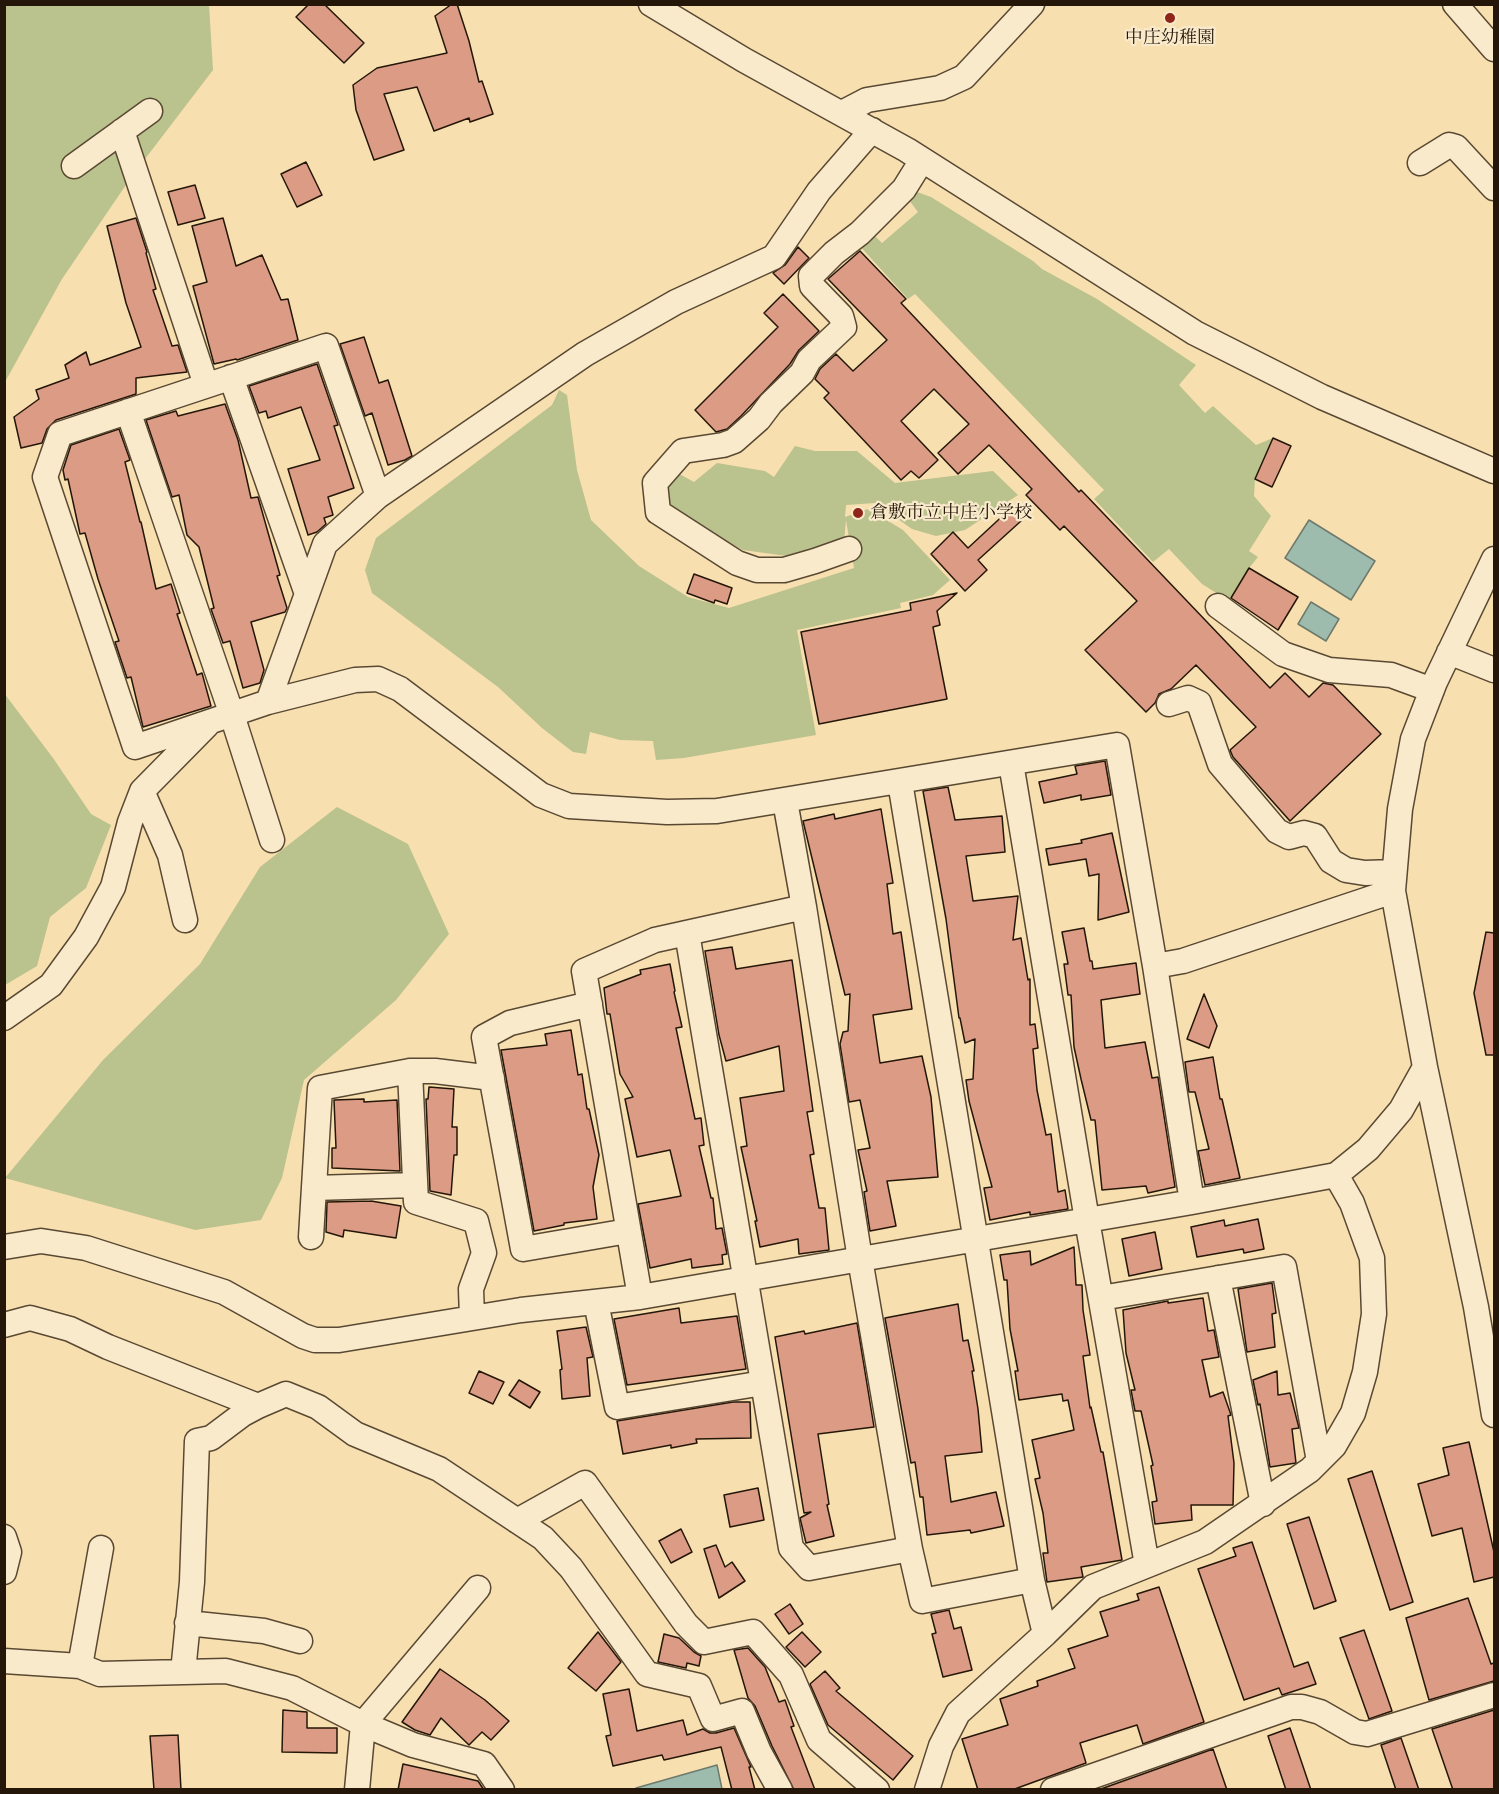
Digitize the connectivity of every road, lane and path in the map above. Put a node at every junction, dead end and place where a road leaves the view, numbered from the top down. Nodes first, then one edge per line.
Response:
1 (651, 4) edge
2 (1032, 4) edge
3 (1455, 4) edge
4 (1494, 49) edge
5 (150, 111) dead end
6 (842, 113) junction
7 (872, 130) junction
8 (122, 131) junction
9 (922, 160) junction
10 (1420, 163) dead end
11 (74, 166) dead end
12 (1494, 188) edge
13 (231, 377) junction
14 (206, 385) junction
15 (128, 411) junction
16 (1494, 471) edge
17 (378, 496) junction
18 (849, 549) dead end
19 (1494, 559) edge
20 (307, 594) junction
21 (1218, 606) dead end
22 (1449, 652) junction
23 (1494, 670) edge
24 (1432, 690) junction
25 (268, 702) junction
26 (1169, 704) dead end
27 (222, 718) junction
28 (1011, 763) junction
29 (900, 782) junction
30 (142, 791) junction
31 (785, 801) junction
32 (272, 840) dead end
33 (1393, 882) junction
34 (804, 907) junction
35 (185, 920) dead end
36 (687, 933) junction
37 (1155, 966) junction
38 (590, 1004) junction
39 (4, 1018) edge
40 (1425, 1067) junction
41 (410, 1071) junction
42 (492, 1078) junction
43 (1336, 1175) junction
44 (415, 1185) junction
45 (314, 1188) junction
46 (1192, 1203) junction
47 (1087, 1220) junction
48 (628, 1231) junction
49 (311, 1237) dead end
50 (975, 1239) junction
51 (4, 1247) edge
52 (860, 1259) junction
53 (745, 1278) junction
54 (1218, 1278) junction
55 (640, 1297) junction
56 (1101, 1298) junction
57 (596, 1302) junction
58 (1476, 1307) junction
59 (472, 1318) junction
60 (1494, 1323) edge
61 (4, 1325) edge
62 (763, 1383) junction
63 (258, 1406) junction
64 (1494, 1415) edge
65 (1319, 1461) junction
66 (1263, 1504) junction
67 (517, 1521) junction
68 (4, 1537) edge
69 (101, 1548) dead end
70 (910, 1549) junction
71 (1147, 1565) junction
72 (4, 1572) edge
73 (1032, 1580) junction
74 (478, 1588) dead end
75 (187, 1623) junction
76 (1045, 1634) junction
77 (300, 1641) dead end
78 (4, 1661) edge
79 (80, 1666) junction
80 (183, 1672) junction
81 (1494, 1695) edge
82 (363, 1724) junction
83 (357, 1790) edge
84 (502, 1790) edge
85 (780, 1790) edge
86 (877, 1790) edge
87 (927, 1790) edge
88 (1053, 1790) edge

1 - 6 street
2 - 6 street
3 - 4 street
5 - 8 street
6 - 7 street
7 - 9 street
7 - 17 street
8 - 11 street
8 - 14 street
9 - 16 street
9 - 18 street
10 - 12 street
13 - 14 street
13 - 17 street
13 - 20 street
14 - 15 street
15 - 27 street
15 - 27 street
17 - 20 street
19 - 22 street
20 - 25 street
21 - 24 street
22 - 23 street
22 - 24 street
24 - 33 street
25 - 27 street
25 - 31 street
26 - 33 street
27 - 30 street
27 - 32 street
28 - 29 street
28 - 37 street
28 - 47 street
29 - 31 street
29 - 50 street
30 - 35 street
30 - 39 street
31 - 34 street
33 - 37 street
33 - 40 street
34 - 36 street
34 - 52 street
36 - 38 street
36 - 53 street
37 - 46 street
38 - 42 street
38 - 48 street
40 - 43 street
40 - 58 street
41 - 42 street
41 - 44 street
41 - 45 street
42 - 48 street
43 - 46 street
43 - 65 street
44 - 45 street
44 - 59 street
45 - 49 street
46 - 47 street
47 - 50 street
47 - 56 street
48 - 55 street
50 - 52 street
50 - 73 street
51 - 59 street
52 - 53 street
52 - 70 street
53 - 55 street
53 - 62 street
54 - 56 street
54 - 65 street
54 - 66 street
55 - 57 street
56 - 71 street
57 - 59 street
57 - 62 street
58 - 60 street
58 - 64 street
61 - 63 street
62 - 70 street
63 - 67 street
63 - 75 street
65 - 66 street
66 - 71 street
67 - 85 street
67 - 86 street
68 - 72 street
69 - 79 street
70 - 73 street
71 - 76 street
73 - 76 street
74 - 82 street
75 - 77 street
75 - 80 street
76 - 87 street
78 - 79 street
79 - 80 street
80 - 82 street
81 - 88 street
82 - 83 street
82 - 84 street

